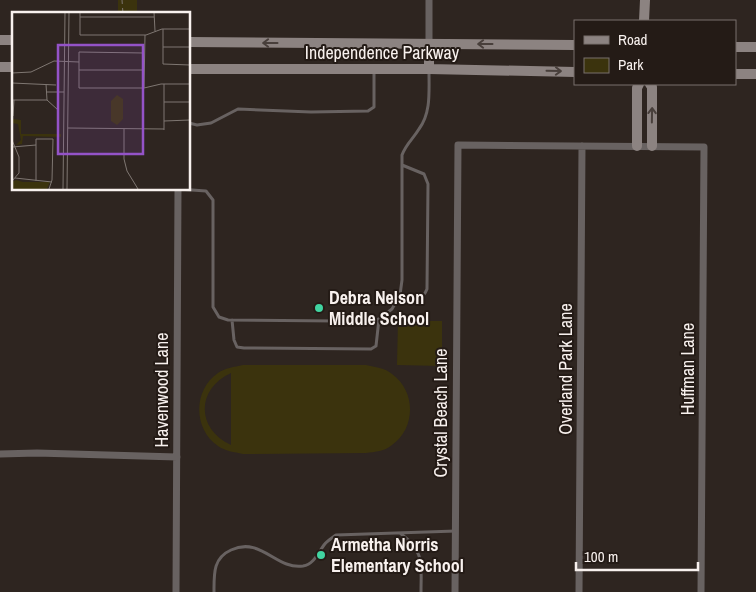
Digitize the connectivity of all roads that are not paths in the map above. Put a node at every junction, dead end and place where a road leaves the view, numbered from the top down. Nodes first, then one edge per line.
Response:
1 (429, 0) edge
2 (645, 0) edge
3 (644, 20) edge
4 (190, 42) edge
5 (429, 44) junction
6 (574, 45) edge
7 (736, 47) edge
8 (756, 47) edge
9 (190, 68) edge
10 (374, 69) junction
11 (429, 69) junction
12 (574, 72) edge
13 (736, 74) edge
14 (756, 74) edge
15 (639, 85) edge
16 (651, 85) edge
17 (190, 123) edge
18 (582, 146) junction
19 (636, 146) junction
20 (652, 146) junction
21 (402, 165) junction
22 (178, 190) edge
23 (190, 190) edge
24 (396, 301) junction
25 (379, 319) junction
26 (232, 320) junction
27 (0, 454) edge
28 (177, 457) junction
29 (456, 531) junction
30 (400, 533) junction
31 (176, 592) edge
32 (214, 592) edge
33 (420, 592) edge
34 (455, 592) edge
35 (579, 592) edge
36 (701, 592) edge

1 - 5 street
2 - 3 main road
5 -> 4 main road, Independence Parkway
6 -> 5 main road, Independence Parkway
5 - 11 main road
7 - 8 main road
9 - 10 main road, Independence Parkway
10 - 11 main road, Independence Parkway
10 - 17 lane
11 -> 12 main road, Independence Parkway
11 - 21 lane
13 - 14 main road
15 - 19 main road
20 -> 16 main road
18 - 19 street
18 - 29 street, Crystal Beach Lane
18 - 35 street, Overland Park Lane
19 - 20 street
20 - 36 street, Huffman Lane
21 - 24 lane
21 - 24 lane
22 - 28 street, Havenwood Lane
23 - 26 lane
24 - 25 lane
25 - 26 lane
25 - 26 lane
27 - 28 street
28 - 31 street, Havenwood Lane
29 - 30 lane
29 - 34 street, Crystal Beach Lane
30 - 32 lane
30 - 33 lane

